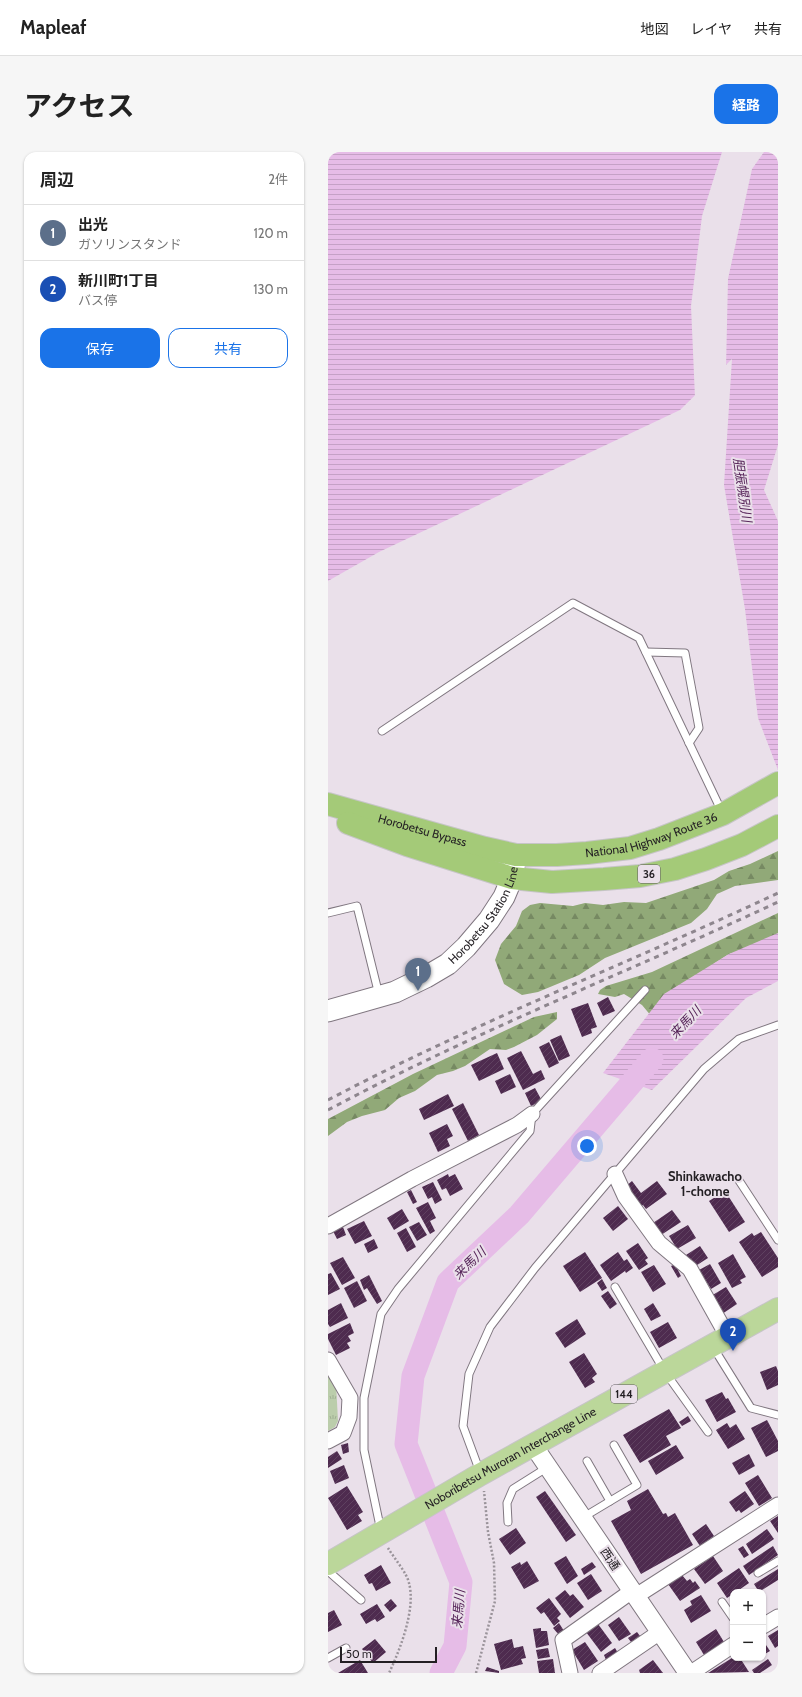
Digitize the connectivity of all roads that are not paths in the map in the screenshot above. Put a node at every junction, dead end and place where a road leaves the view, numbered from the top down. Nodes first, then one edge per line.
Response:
1 (646, 652) junction
2 (382, 731) dead end
3 (690, 743) junction
4 (774, 786) edge
5 (328, 804) edge
6 (723, 814) junction
7 (328, 816) edge
8 (778, 826) edge
9 (516, 855) junction
10 (512, 878) junction
11 (328, 913) edge
12 (645, 990) dead end
13 (379, 995) junction
14 (328, 1011) edge
15 (778, 1025) edge
16 (532, 1114) junction
17 (615, 1174) junction
18 (738, 1179) dead end
19 (328, 1226) edge
20 (778, 1240) edge
21 (615, 1287) dead end
22 (778, 1309) edge
23 (720, 1341) junction
24 (328, 1360) edge
25 (665, 1372) junction
26 (778, 1415) edge
27 (349, 1418) junction
28 (364, 1421) junction
29 (708, 1432) dead end
30 (328, 1442) edge
31 (614, 1444) dead end
32 (533, 1445) junction
33 (587, 1461) dead end
34 (548, 1467) junction
35 (478, 1481) junction
36 (610, 1501) junction
37 (778, 1505) edge
38 (582, 1518) junction
39 (508, 1522) dead end
40 (386, 1534) junction
41 (778, 1561) edge
42 (328, 1564) edge
43 (328, 1571) edge
44 (758, 1573) dead end
45 (634, 1594) junction
46 (362, 1600) dead end
47 (722, 1602) dead end
48 (730, 1614) edge
49 (778, 1617) edge
50 (765, 1625) edge
51 (660, 1632) junction
52 (730, 1647) edge
53 (346, 1648) dead end
54 (328, 1658) edge
55 (570, 1673) edge
56 (600, 1673) edge
57 (690, 1673) edge

1 - 2 lane
1 - 3 lane
1 - 3 lane
3 - 6 lane
4 - 6 highway, National Highway Route 36
5 - 9 highway, Horobetsu Bypass
6 - 9 highway, National Highway Route 36
7 - 10 highway, Horobetsu Bypass / 36
8 - 10 highway, 36
9 - 10 main road, Horobetsu Station Line
10 - 13 main road, Horobetsu Station Line
11 - 13 lane
12 - 16 lane
13 - 14 main road, Horobetsu Station Line
15 - 17 lane
16 - 19 street
16 - 28 lane
17 - 23 street
17 - 35 lane
18 - 20 lane
21 - 25 lane
22 - 23 main road, Noboribetsu Muroran Interchange Line / 144
23 - 25 main road, Noboribetsu Muroran Interchange Line / 144
23 - 26 lane
24 - 27 street
25 - 29 lane
25 - 32 main road, Noboribetsu Muroran Interchange Line / 144
27 - 28 lane
27 - 30 street
28 - 40 lane
31 - 36 lane
32 - 34 street, 西通
32 - 35 main road, Noboribetsu Muroran Interchange Line / 144
33 - 36 lane
34 - 38 street, 西通
34 - 39 lane
35 - 40 main road, Noboribetsu Muroran Interchange Line / 144
36 - 38 lane
37 - 45 street
38 - 45 street, 西通
40 - 42 main road, Noboribetsu Muroran Interchange Line / 144
41 - 44 lane
43 - 46 lane
45 - 51 street, 西通
45 - 55 street
47 - 48 lane
49 - 50 street
51 - 56 street
51 - 57 street, 西通
52 - 57 street
53 - 54 lane

